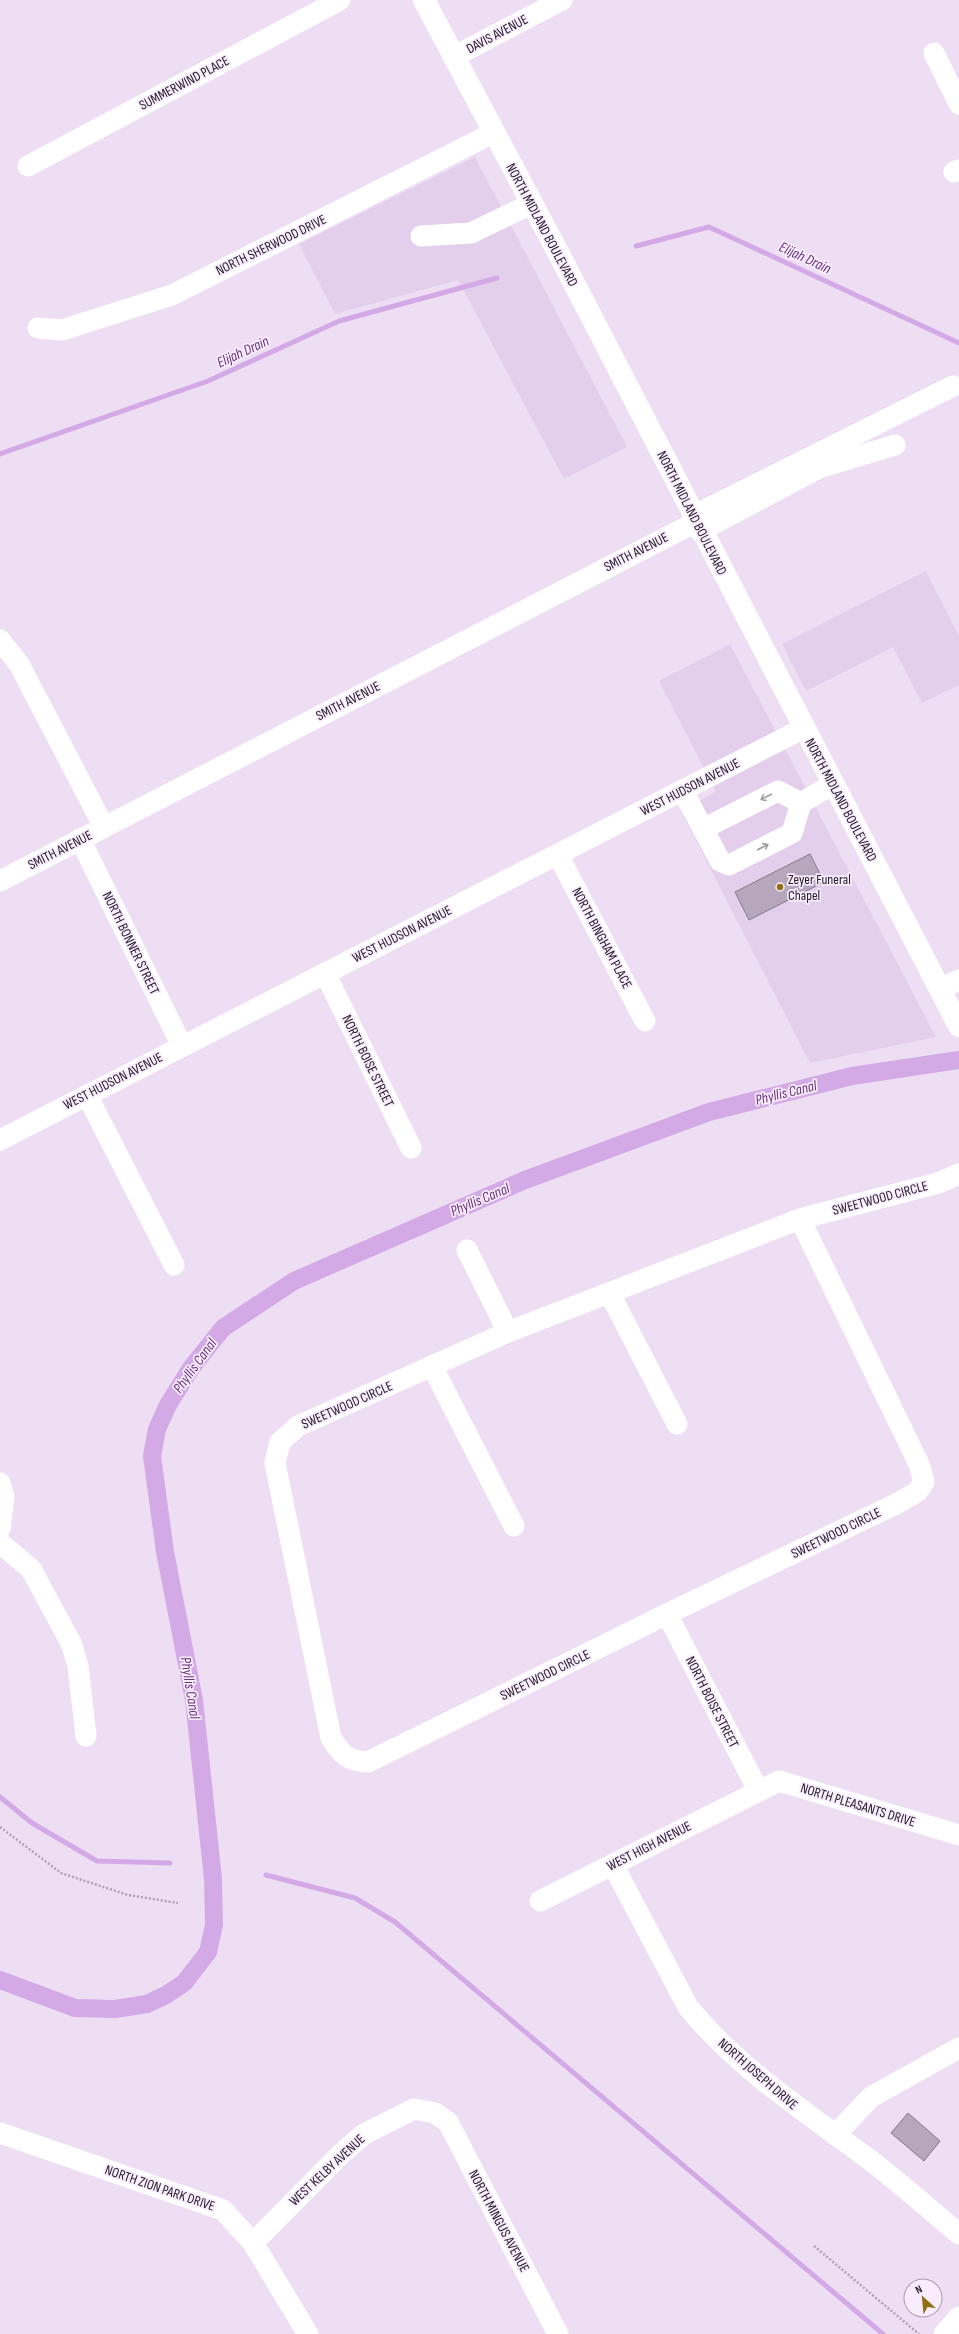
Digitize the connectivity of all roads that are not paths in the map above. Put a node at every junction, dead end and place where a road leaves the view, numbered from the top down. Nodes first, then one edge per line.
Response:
1 (340, 0) edge
2 (424, 0) edge
3 (562, 0) edge
4 (934, 53) dead end
5 (453, 57) junction
6 (959, 104) edge
7 (493, 133) junction
8 (28, 166) dead end
9 (531, 204) junction
10 (421, 236) dead end
11 (38, 328) dead end
12 (953, 386) dead end
13 (895, 445) dead end
14 (696, 523) junction
15 (0, 640) edge
16 (804, 728) junction
17 (833, 784) junction
18 (683, 791) junction
19 (801, 803) junction
20 (104, 827) junction
21 (704, 829) junction
22 (80, 839) junction
23 (558, 855) junction
24 (0, 881) edge
25 (325, 973) junction
26 (959, 980) edge
27 (940, 990) junction
28 (645, 1021) dead end
29 (959, 1026) edge
30 (182, 1046) junction
31 (86, 1095) junction
32 (0, 1140) edge
33 (411, 1148) dead end
34 (959, 1174) edge
35 (800, 1219) junction
36 (467, 1250) dead end
37 (174, 1264) dead end
38 (610, 1294) junction
39 (508, 1332) junction
40 (432, 1366) junction
41 (677, 1424) dead end
42 (0, 1483) edge
43 (514, 1526) dead end
44 (0, 1529) edge
45 (0, 1544) edge
46 (667, 1614) junction
47 (86, 1736) dead end
48 (758, 1790) junction
49 (959, 1835) edge
50 (613, 1865) junction
51 (540, 1902) dead end
52 (959, 2048) edge
53 (435, 2113) joint
54 (0, 2133) edge
55 (835, 2135) junction
56 (959, 2234) edge
57 (252, 2243) junction
58 (959, 2317) edge
59 (308, 2334) edge
60 (558, 2334) edge
61 (944, 2334) edge

1 - 8 street, SUMMERWIND PLACE
2 - 5 main road, NORTH MIDLAND BOULEVARD
3 - 5 street, DAVIS AVENUE
4 - 6 street
5 - 7 main road, NORTH MIDLAND BOULEVARD
7 - 9 main road, NORTH MIDLAND BOULEVARD
7 - 11 street, NORTH SHERWOOD DRIVE
9 - 10 street
9 - 14 main road, NORTH MIDLAND BOULEVARD
12 - 14 street, SMITH AVENUE
13 - 14 street
14 - 16 main road, NORTH MIDLAND BOULEVARD
14 - 20 street, SMITH AVENUE
15 - 20 street
16 - 17 main road, NORTH MIDLAND BOULEVARD
16 - 18 street, WEST HUDSON AVENUE
17 - 19 street
17 - 27 main road, NORTH MIDLAND BOULEVARD
18 - 21 street
18 - 23 street, WEST HUDSON AVENUE
19 -> 21 street
21 -> 19 street
20 - 22 street, SMITH AVENUE
22 - 24 street, SMITH AVENUE
22 - 30 street, NORTH BONNER STREET
23 - 25 street, WEST HUDSON AVENUE
23 - 28 street, NORTH BINGHAM PLACE
25 - 30 street, WEST HUDSON AVENUE
25 - 33 street, NORTH BOISE STREET
26 - 27 street
27 - 29 main road, NORTH MIDLAND BOULEVARD
30 - 31 street, WEST HUDSON AVENUE
31 - 32 street, WEST HUDSON AVENUE
31 - 37 street
34 - 35 street, SWEETWOOD CIRCLE
35 - 38 street, SWEETWOOD CIRCLE
35 - 46 street, SWEETWOOD CIRCLE
36 - 39 street
38 - 39 street, SWEETWOOD CIRCLE
38 - 41 street
39 - 40 street, SWEETWOOD CIRCLE
40 - 43 street
40 - 46 street, SWEETWOOD CIRCLE
42 - 44 street
45 - 47 street
46 - 48 street, NORTH BOISE STREET
48 - 49 street, NORTH PLEASANTS DRIVE
48 - 50 street, WEST HIGH AVENUE
50 - 51 street, WEST HIGH AVENUE
50 - 55 street, NORTH JOSEPH DRIVE
52 - 55 street
53 - 57 street, WEST KELBY AVENUE
53 - 60 street, NORTH MINGUS AVENUE
54 - 57 street, NORTH ZION PARK DRIVE
55 - 56 street, NORTH JOSEPH DRIVE
57 - 59 street, NORTH ZION PARK DRIVE
58 - 61 street

